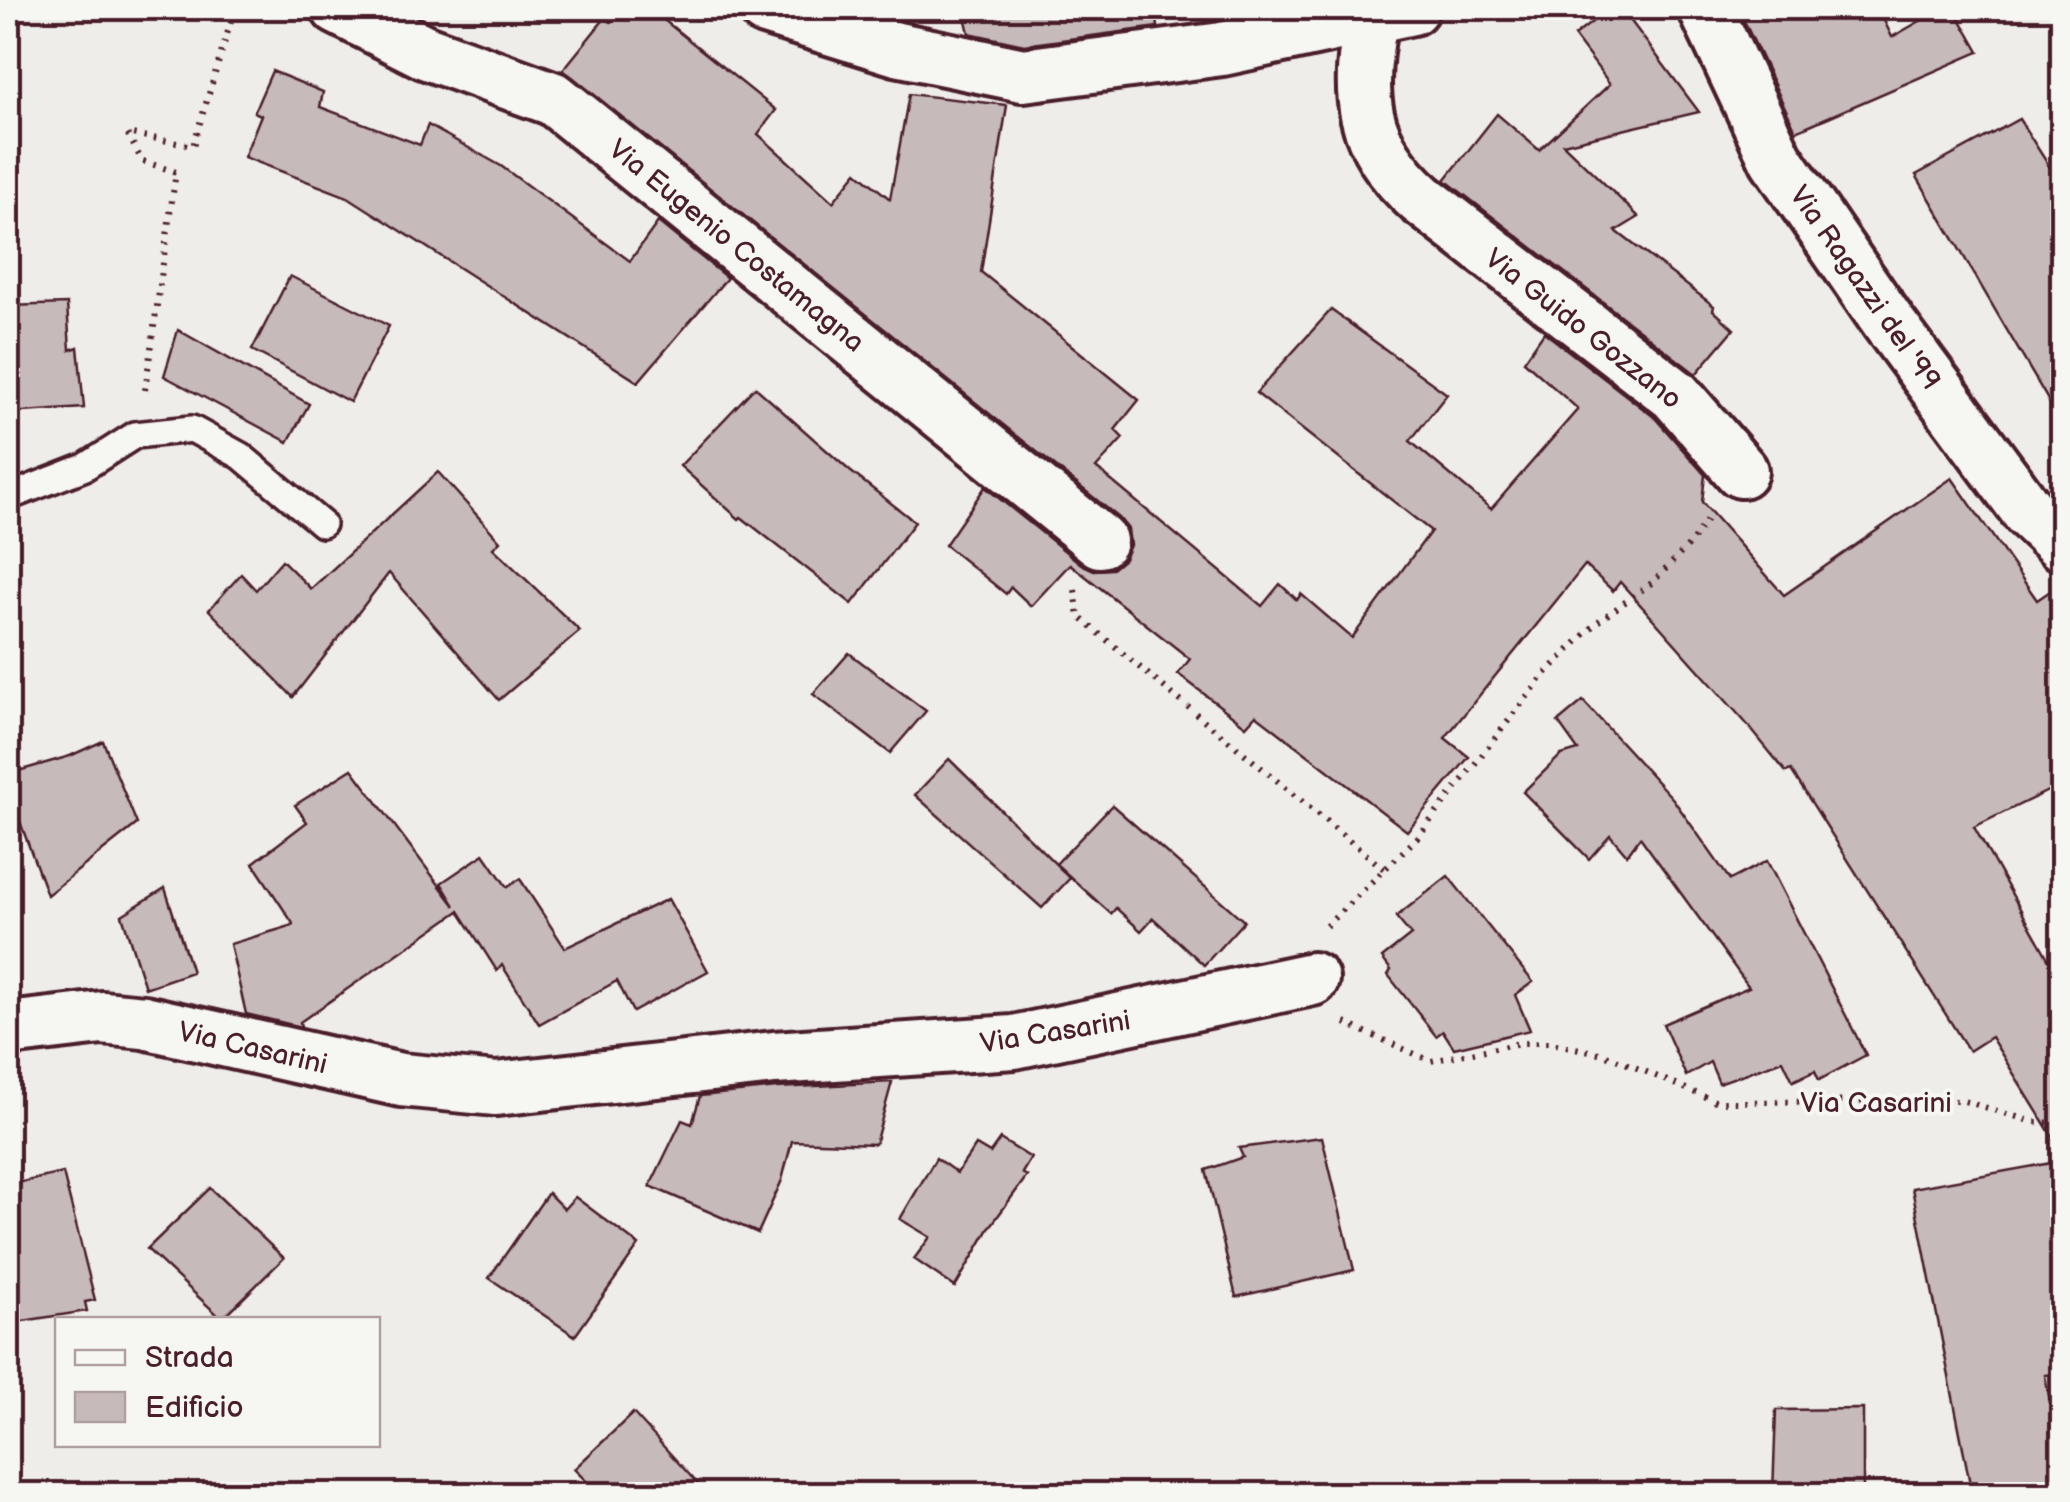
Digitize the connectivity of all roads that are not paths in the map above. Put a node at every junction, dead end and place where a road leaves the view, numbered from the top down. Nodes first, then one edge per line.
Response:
1 (338, 8) edge
2 (765, 8) edge
3 (1705, 8) edge
4 (1392, 12) edge
5 (1741, 472) road end
6 (8, 497) edge
7 (322, 524) dead end
8 (1100, 541) road end
9 (2062, 544) edge
10 (1312, 979) road end
11 (8, 1029) edge

1 - 8 street, Via Eugenio Costamagna
2 - 4 street
3 - 9 street, Via Ragazzi del '99
4 - 5 street, Via Guido Gozzano
6 - 7 lane
10 - 11 street, Via Casarini

